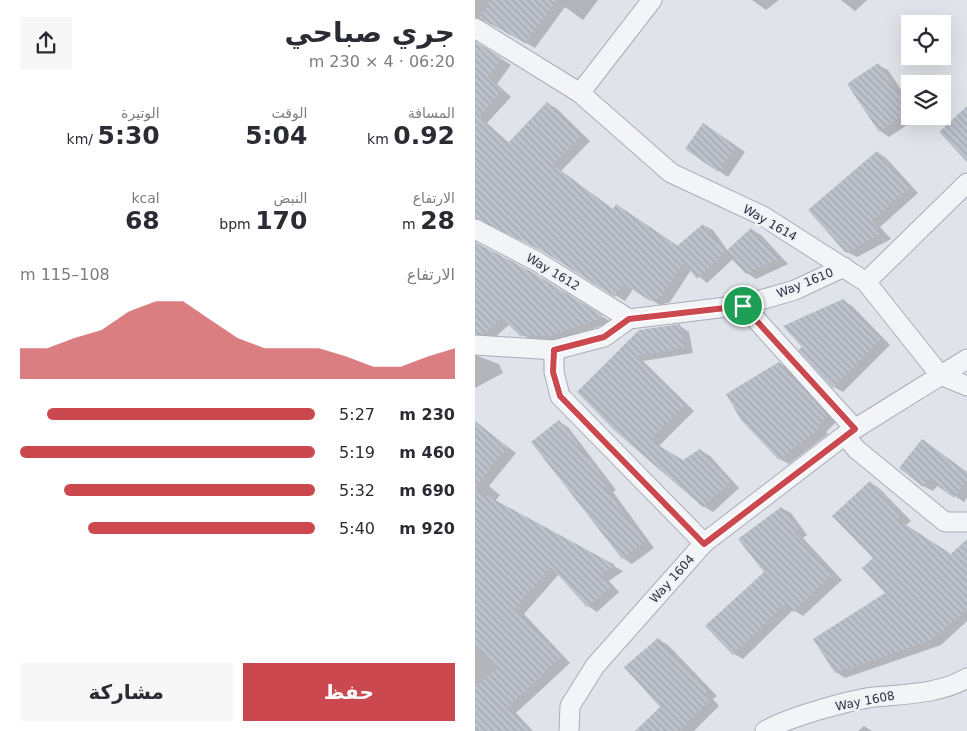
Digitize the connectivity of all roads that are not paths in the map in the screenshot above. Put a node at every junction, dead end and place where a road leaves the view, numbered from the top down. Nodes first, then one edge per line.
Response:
1 (653, 0) edge
2 (475, 28) edge
3 (580, 93) junction
4 (967, 183) edge
5 (475, 229) edge
6 (844, 267) junction
7 (866, 282) junction
8 (743, 306) junction
9 (629, 319) junction
10 (475, 345) edge
11 (554, 350) junction
12 (967, 359) edge
13 (940, 376) junction
14 (967, 386) edge
15 (850, 432) junction
16 (967, 522) edge
17 (704, 544) junction
18 (967, 678) edge
19 (569, 731) edge
20 (765, 731) edge

1 - 3 street
2 - 3 street, Way 1614
3 - 6 street, Way 1614
4 - 7 street
5 - 9 street, Way 1612
6 - 7 street, Way 1614
6 - 8 street, Way 1610
7 - 13 street, Way 1614
8 - 9 street, Way 1610
8 - 15 street
9 - 11 street, Way 1610
10 - 11 street, Way 1610
11 - 17 street
12 - 13 street, Way 1604
13 - 14 street
13 - 15 street, Way 1604
15 - 16 street
15 - 17 street, Way 1604
17 - 19 street, Way 1604
18 - 20 street, Way 1608

